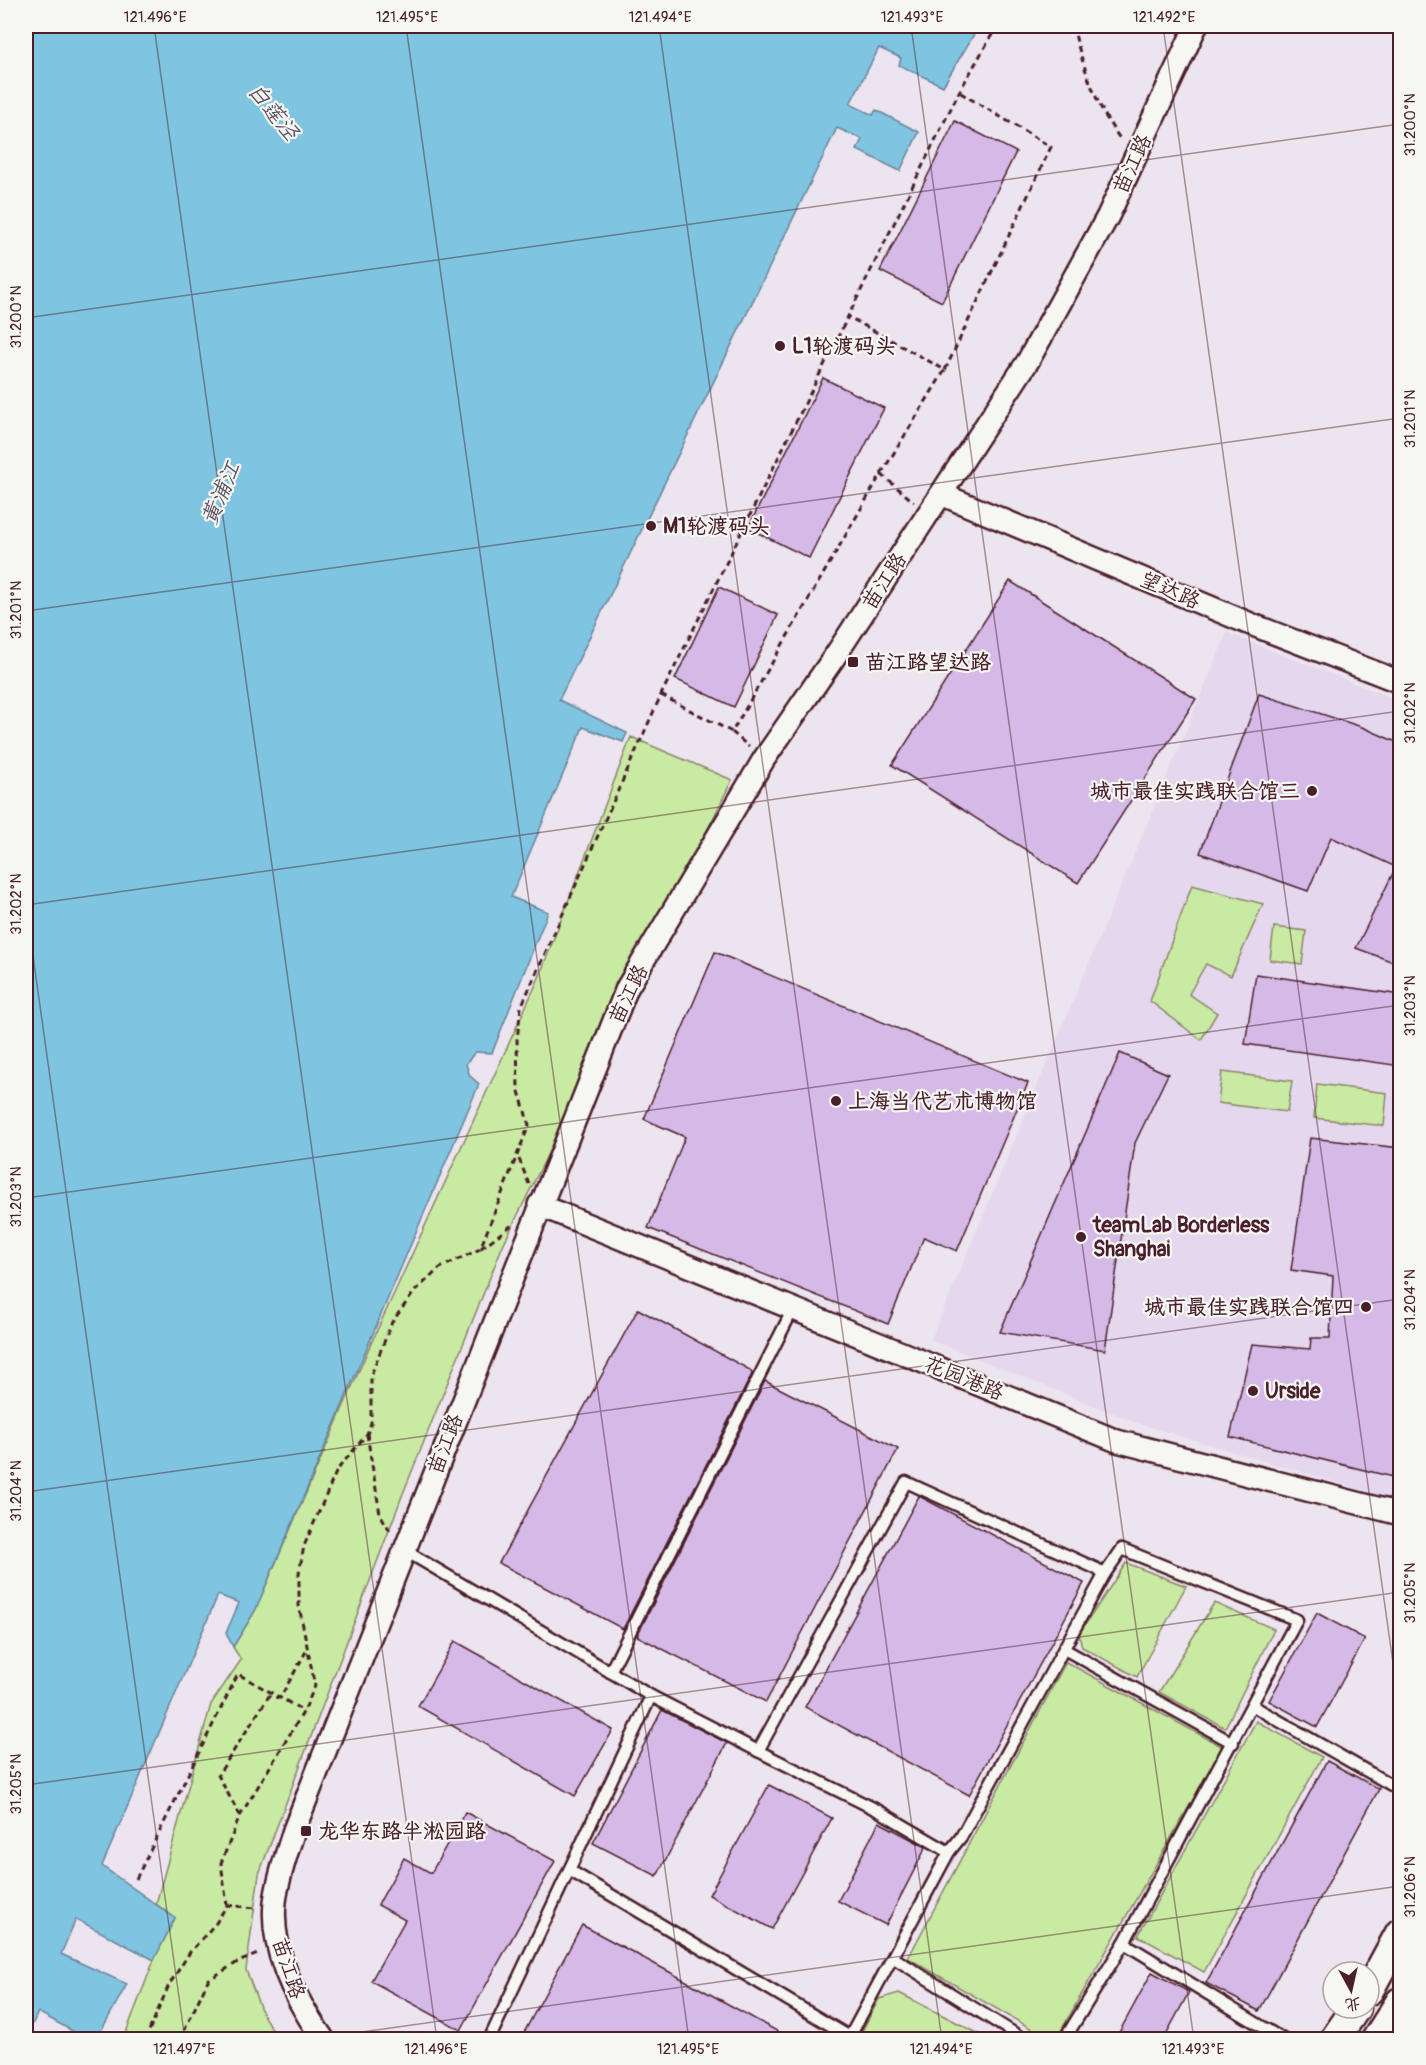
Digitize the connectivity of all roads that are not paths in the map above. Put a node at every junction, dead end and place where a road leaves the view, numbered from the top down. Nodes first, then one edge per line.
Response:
1 (1196, 26) edge
2 (941, 494) junction
3 (1401, 682) edge
4 (539, 1205) junction
5 (793, 1308) junction
6 (1401, 1514) edge
7 (404, 1550) junction
8 (1104, 1575) junction
9 (1064, 1649) junction
10 (610, 1672) junction
11 (651, 1696) junction
12 (1253, 1706) junction
13 (1233, 1743) junction
14 (758, 1751) junction
15 (1401, 1790) edge
16 (949, 1852) junction
17 (569, 1870) junction
18 (1401, 1934) edge
19 (1124, 1943) junction
20 (894, 1958) junction
21 (1381, 1969) edge
22 (1401, 2002) edge
23 (1348, 2020) edge
24 (849, 2038) edge
25 (324, 2040) edge
26 (489, 2040) edge
27 (1025, 2040) edge
28 (1064, 2040) edge
29 (1284, 2040) edge
30 (1334, 2040) edge
31 (1376, 2040) edge

1 - 2 street, 苗江路
2 - 3 street, 望达路
2 - 4 street, 苗江路
4 - 5 street, 花园港路
4 - 7 street, 苗江路
5 - 6 street, 花园港路
5 - 10 lane
7 - 10 lane
7 - 25 street, 苗江路
8 - 9 lane
8 - 12 lane
8 - 14 lane
9 - 13 lane
9 - 16 lane
10 - 11 lane
11 - 14 lane
11 - 17 lane
12 - 13 lane
12 - 15 lane
13 - 19 lane
14 - 16 lane
16 - 20 lane
17 - 24 lane
17 - 26 lane
18 - 21 main road
19 - 28 lane
19 - 29 lane
20 - 24 lane
20 - 27 lane
22 - 31 main road
23 - 30 main road

